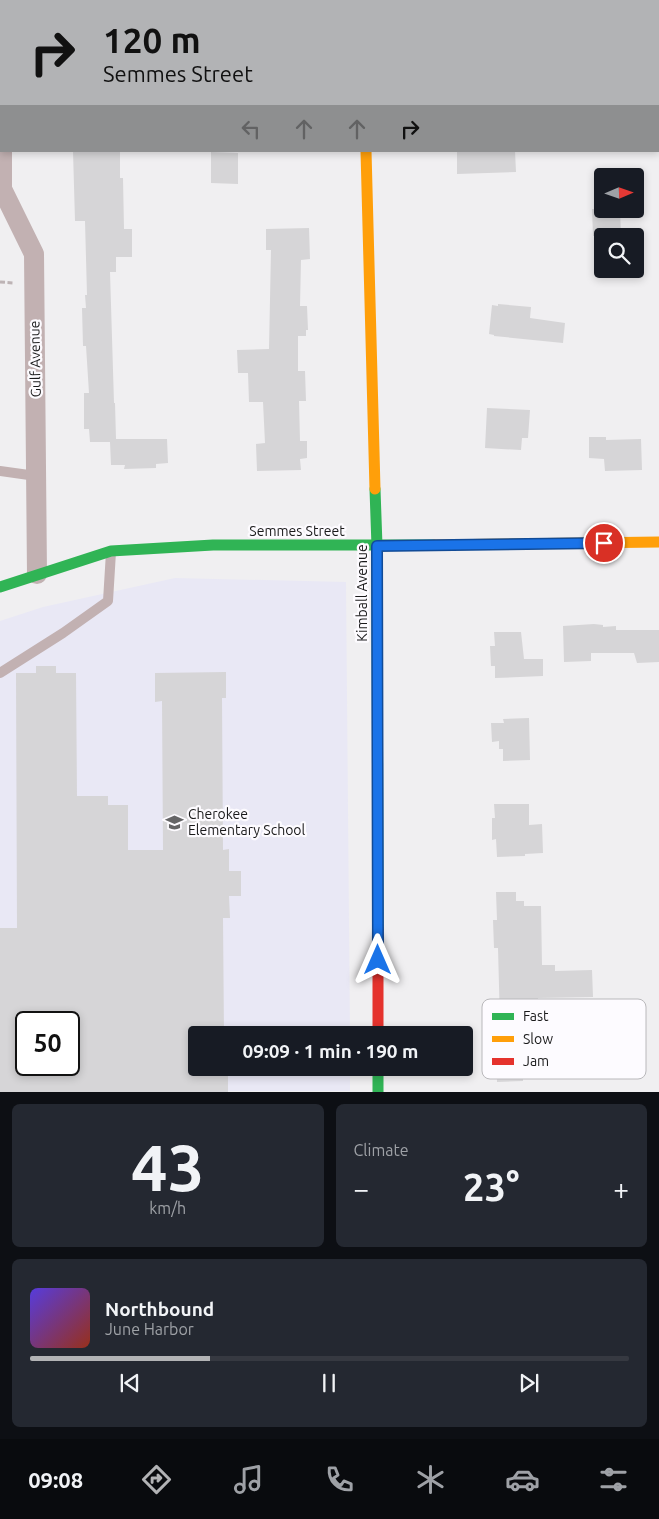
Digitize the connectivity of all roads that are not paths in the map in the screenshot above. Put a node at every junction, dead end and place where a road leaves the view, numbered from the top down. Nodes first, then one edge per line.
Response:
1 (2, 152) edge
2 (366, 152) edge
3 (0, 471) edge
4 (36, 476) junction
5 (659, 542) edge
6 (377, 546) junction
7 (111, 551) junction
8 (36, 574) junction
9 (0, 587) edge
10 (0, 673) edge
11 (378, 1026) edge
12 (378, 1076) edge
13 (378, 1092) edge

1 - 4 street, Gulf Avenue
2 - 6 main road, Kimball Avenue
3 - 4 lane
4 - 8 street, Gulf Avenue
5 - 6 main road, Semmes Street
6 - 7 main road, Semmes Street
6 - 11 main road, Kimball Avenue
7 - 8 main road, Semmes Street
7 - 10 lane
8 - 9 main road, Semmes Street
12 - 13 main road

